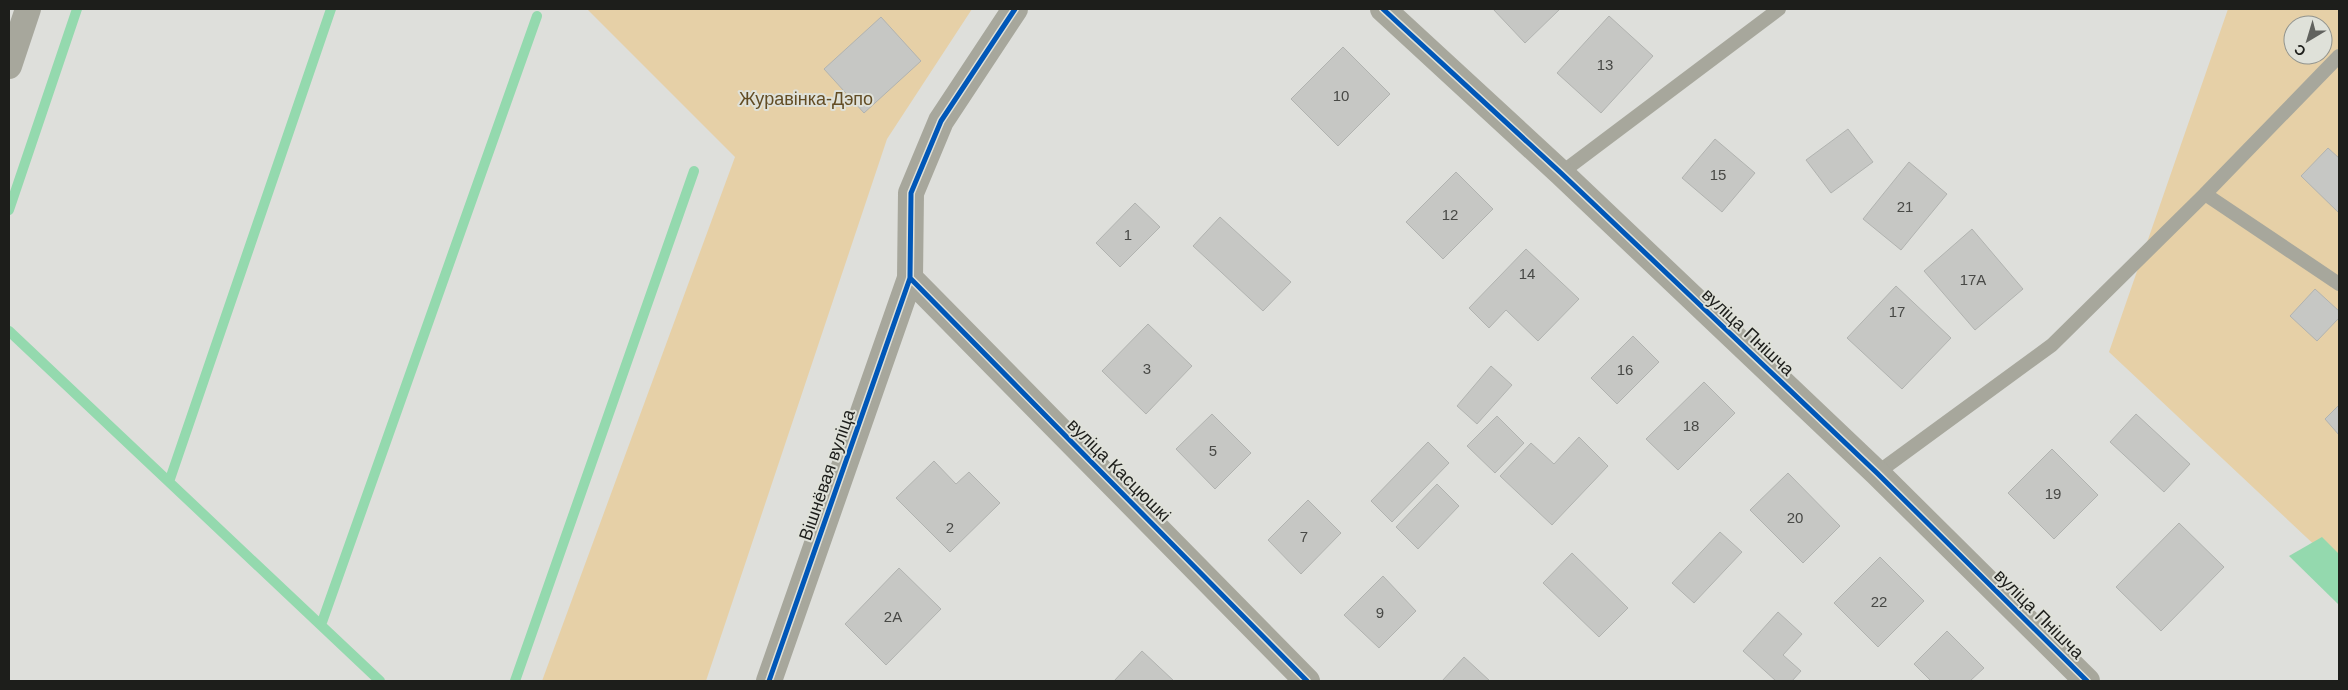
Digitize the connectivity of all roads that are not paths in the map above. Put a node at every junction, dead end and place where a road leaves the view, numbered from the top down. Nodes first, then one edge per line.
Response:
1 (28, 9) edge
2 (1015, 9) edge
3 (1383, 9) edge
4 (1779, 9) edge
5 (2339, 56) edge
6 (9, 66) edge
7 (1561, 173) junction
8 (2205, 194) junction
9 (910, 278) junction
10 (2339, 284) edge
11 (1877, 473) junction
12 (769, 681) edge
13 (1307, 681) edge
14 (2088, 681) edge

1 - 6 street
2 - 9 street, Вішнёвая вуліца
3 - 7 street, вуліца Пнішча
4 - 7 lane
5 - 8 lane
7 - 11 street, вуліца Пнішча
8 - 10 lane
8 - 11 lane
9 - 12 street, Вішнёвая вуліца
9 - 13 street, вуліца Касцюшкі
11 - 14 street, вуліца Пнішча

